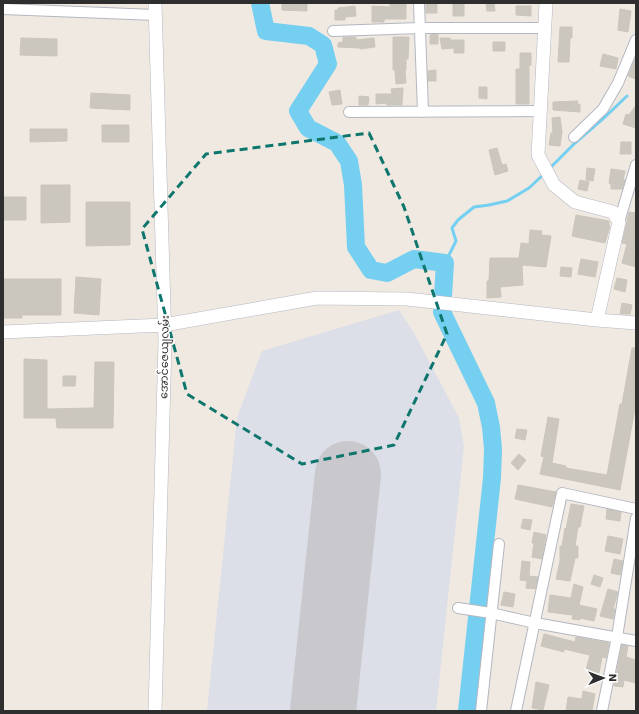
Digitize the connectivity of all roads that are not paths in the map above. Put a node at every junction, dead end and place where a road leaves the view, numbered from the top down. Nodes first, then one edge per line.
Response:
1 (419, 3) edge
2 (546, 3) edge
3 (3, 9) edge
4 (155, 9) edge
5 (420, 28) junction
6 (545, 28) junction
7 (333, 31) dead end
8 (636, 40) edge
9 (540, 111) junction
10 (349, 112) dead end
11 (423, 112) junction
12 (574, 137) dead end
13 (636, 165) edge
14 (619, 222) junction
15 (597, 320) junction
16 (636, 323) edge
17 (164, 325) junction
18 (3, 332) edge
19 (636, 509) edge
20 (636, 518) edge
21 (499, 544) dead end
22 (458, 608) dead end
23 (491, 613) junction
24 (535, 623) junction
25 (617, 637) junction
26 (636, 641) edge
27 (155, 711) edge
28 (481, 711) edge
29 (516, 711) edge
30 (602, 711) edge

1 - 5 street
2 - 6 street
3 - 4 street
4 - 17 street, အောင်ဇေယျလမ်း
5 - 6 street
5 - 7 street
5 - 11 street
6 - 9 street
8 - 12 street
9 - 11 street
9 - 14 street
10 - 11 street
13 - 14 street
14 - 15 street
15 - 16 street
15 - 17 street
17 - 18 street
17 - 27 street, အောင်ဇေယျလမ်း
19 - 24 street
20 - 25 street
21 - 23 street
22 - 23 street
23 - 24 street
23 - 28 street
24 - 25 street
24 - 29 street
25 - 26 street
25 - 30 street

